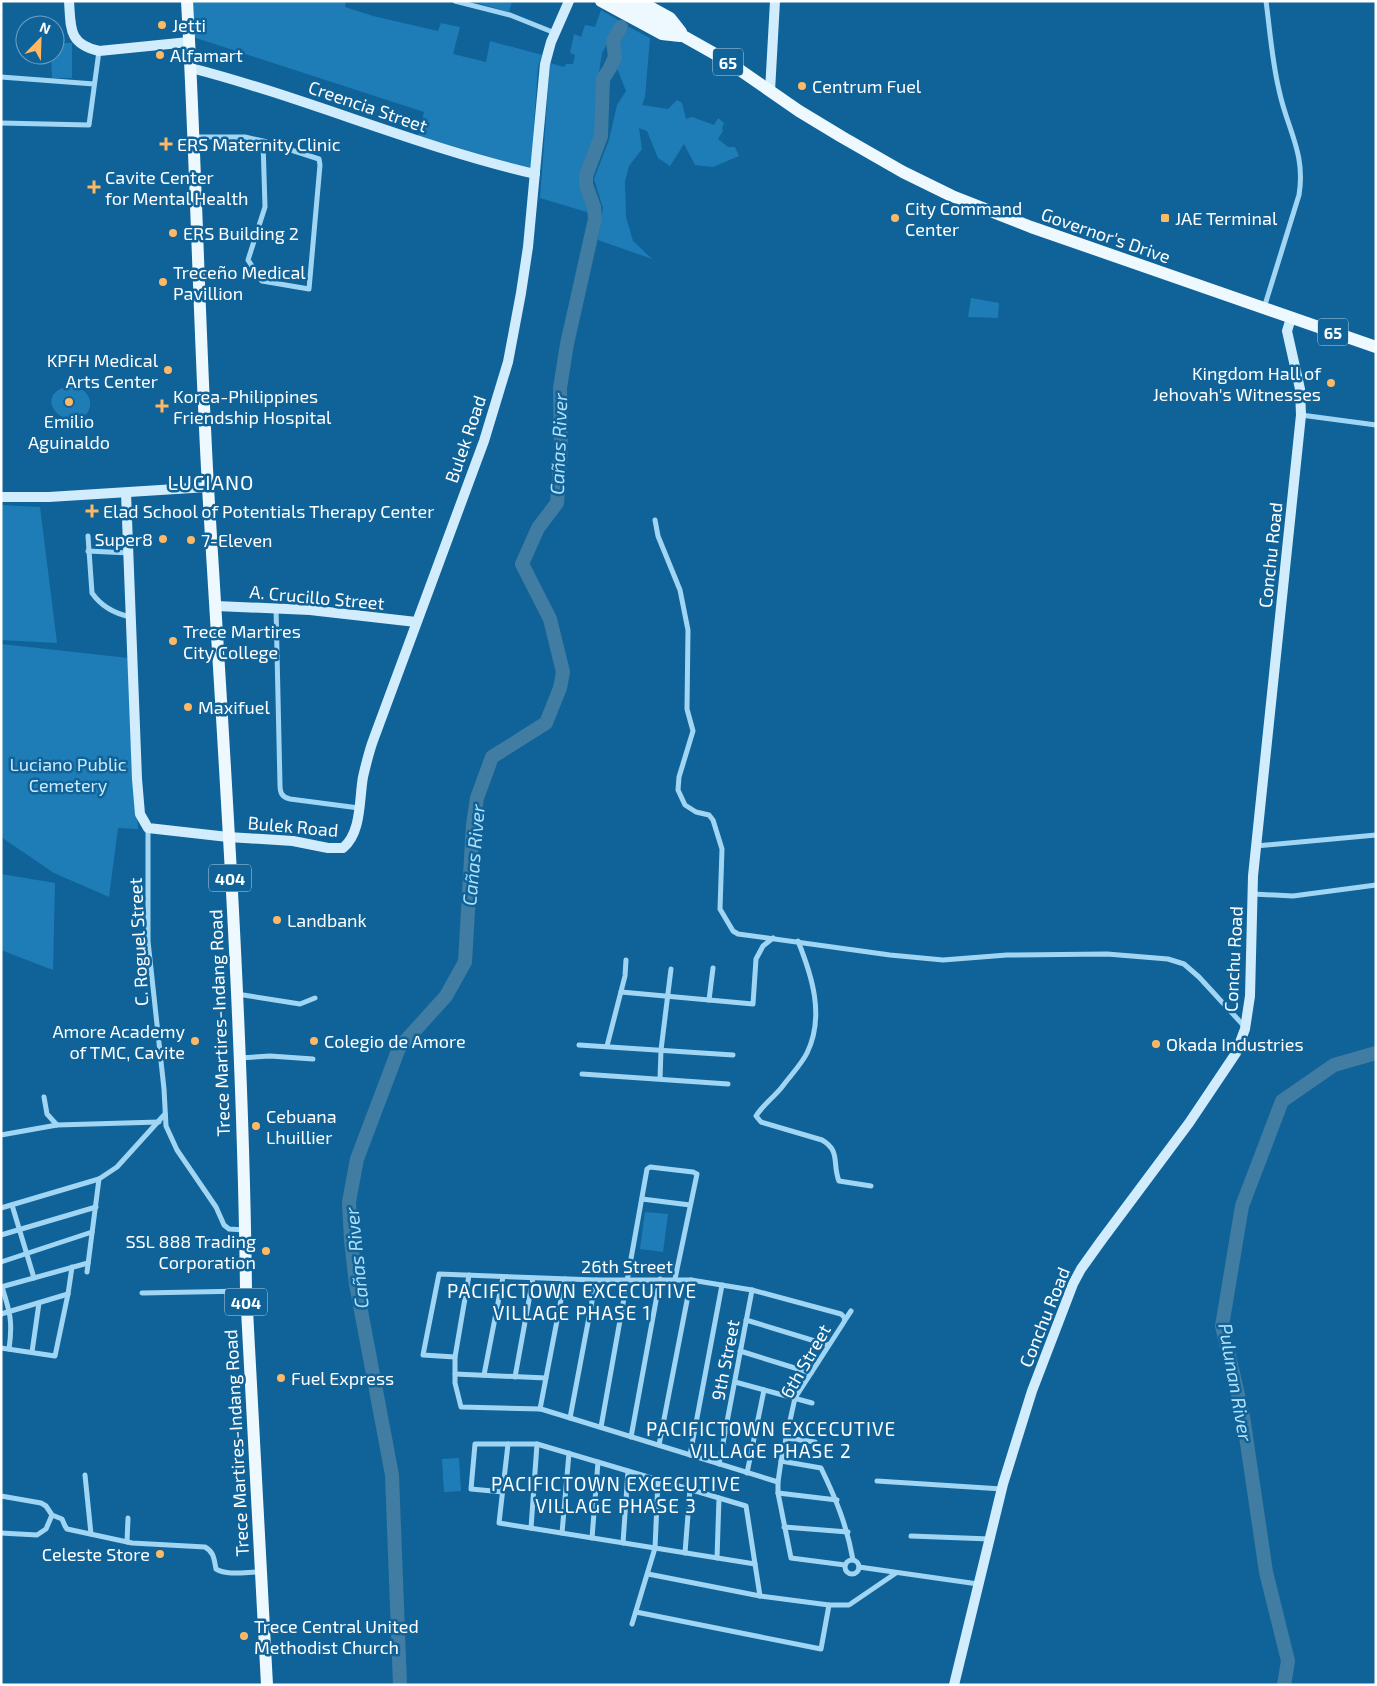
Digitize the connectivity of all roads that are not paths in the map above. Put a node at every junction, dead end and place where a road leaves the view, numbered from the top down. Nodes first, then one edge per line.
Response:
1 (69, 1) edge
2 (187, 1) edge
3 (455, 1) edge
4 (569, 1) edge
5 (601, 1) edge
6 (621, 1) edge
7 (639, 1) edge
8 (775, 1) edge
9 (1266, 1) edge
10 (666, 26) junction
11 (555, 33) junction
12 (189, 42) junction
13 (99, 51) junction
14 (190, 68) junction
15 (1, 77) edge
16 (94, 84) junction
17 (770, 91) junction
18 (1, 123) edge
19 (193, 137) junction
20 (263, 141) junction
21 (535, 174) junction
22 (1264, 308) junction
23 (1291, 318) junction
24 (1376, 347) edge
25 (1301, 415) junction
26 (1376, 425) edge
27 (208, 487) junction
28 (126, 493) junction
29 (1, 497) edge
30 (655, 520) dead end
31 (88, 536) dead end
32 (88, 551) junction
33 (129, 553) junction
34 (216, 606) junction
35 (276, 608) junction
36 (132, 617) junction
37 (416, 622) junction
38 (360, 808) junction
39 (148, 828) junction
40 (1376, 835) edge
41 (228, 837) junction
42 (1256, 846) junction
43 (1376, 885) edge
44 (1252, 894) junction
45 (773, 938) junction
46 (798, 941) junction
47 (626, 960) dead end
48 (671, 968) dead end
49 (713, 968) dead end
50 (621, 992) junction
51 (236, 994) junction
52 (668, 996) junction
53 (315, 998) dead end
54 (709, 1000) junction
55 (1245, 1027) junction
56 (579, 1045) dead end
57 (607, 1046) junction
58 (661, 1050) junction
59 (733, 1055) dead end
60 (239, 1058) junction
61 (313, 1059) dead end
62 (582, 1074) dead end
63 (660, 1079) junction
64 (728, 1084) dead end
65 (44, 1097) dead end
66 (165, 1114) junction
67 (159, 1122) junction
68 (57, 1124) junction
69 (1, 1135) edge
70 (99, 1178) junction
71 (871, 1186) dead end
72 (642, 1199) junction
73 (12, 1205) junction
74 (690, 1206) junction
75 (1, 1208) edge
76 (96, 1208) junction
77 (21, 1230) junction
78 (245, 1230) junction
79 (92, 1232) junction
80 (1, 1235) edge
81 (28, 1254) junction
82 (1, 1262) edge
83 (88, 1263) junction
84 (72, 1267) junction
85 (87, 1272) dead end
86 (469, 1275) junction
87 (502, 1277) junction
88 (34, 1278) junction
89 (533, 1278) junction
90 (565, 1279) junction
91 (660, 1279) junction
92 (675, 1279) junction
93 (596, 1280) junction
94 (628, 1280) junction
95 (691, 1280) junction
96 (722, 1285) junction
97 (2, 1287) edge
98 (752, 1290) junction
99 (246, 1291) junction
100 (142, 1293) dead end
101 (68, 1294) junction
102 (39, 1303) junction
103 (851, 1311) dead end
104 (10, 1312) junction
105 (1, 1314) edge
106 (841, 1314) joint
107 (746, 1320) junction
108 (845, 1320) junction
109 (828, 1345) junction
110 (1, 1348) edge
111 (9, 1349) junction
112 (740, 1351) junction
113 (32, 1352) junction
114 (455, 1357) junction
115 (811, 1372) junction
116 (455, 1374) junction
117 (484, 1375) junction
118 (515, 1376) junction
119 (546, 1378) junction
120 (735, 1382) junction
121 (764, 1390) junction
122 (795, 1398) junction
123 (812, 1403) dead end
124 (540, 1409) junction
125 (570, 1418) junction
126 (601, 1428) junction
127 (631, 1437) junction
128 (786, 1438) junction
129 (815, 1442) dead end
130 (508, 1444) junction
131 (538, 1444) junction
132 (659, 1445) junction
133 (569, 1453) junction
134 (690, 1455) junction
135 (780, 1461) junction
136 (598, 1462) junction
137 (719, 1464) junction
138 (628, 1471) junction
139 (748, 1473) junction
140 (85, 1475) dead end
141 (658, 1480) junction
142 (877, 1481) dead end
143 (778, 1482) junction
144 (690, 1489) junction
145 (1002, 1489) junction
146 (503, 1492) junction
147 (778, 1494) junction
148 (1, 1496) edge
149 (719, 1498) junction
150 (837, 1500) junction
151 (52, 1515) junction
152 (128, 1518) dead end
153 (784, 1527) junction
154 (531, 1528) junction
155 (848, 1532) junction
156 (1, 1533) edge
157 (562, 1533) junction
158 (91, 1534) junction
159 (910, 1536) dead end
160 (592, 1538) junction
161 (990, 1539) junction
162 (127, 1542) junction
163 (623, 1543) junction
164 (654, 1548) junction
165 (685, 1553) junction
166 (717, 1558) junction
167 (853, 1560) junction
168 (755, 1564) junction
169 (845, 1565) junction
170 (859, 1567) junction
171 (260, 1572) junction
172 (896, 1573) junction
173 (648, 1574) junction
174 (978, 1584) junction
175 (760, 1596) junction
176 (829, 1605) junction
177 (636, 1612) junction
178 (632, 1624) dead end
179 (267, 1685) edge
180 (954, 1685) edge

1 - 13 main road
2 - 12 main road, Trece Martires-Indang Road / 404
3 - 11 street
4 - 11 main road, Bulek Road
5 - 10 main road, Governor's Drive / 65
6 - 10 main road, Governor's Drive / 65
7 - 10 main road, Governor's Drive / 65
8 - 17 main road
9 - 22 street
10 - 17 main road, Governor's Drive / 65
11 - 21 main road, Bulek Road
12 - 13 main road
12 - 14 main road, Trece Martires-Indang Road / 404
13 - 16 street
14 - 19 main road, Trece Martires-Indang Road / 404
14 - 21 main road, Creencia Street
15 - 16 street
16 - 18 street
17 - 22 main road, Governor's Drive / 65
19 - 20 street
19 - 27 main road, Trece Martires-Indang Road / 404
20 - 20 street
21 - 37 main road, Bulek Road
22 - 23 main road, Governor's Drive / 65
23 - 24 main road, Governor's Drive / 65
23 - 25 main road, Conchu Road
25 - 26 street
25 - 42 main road, Conchu Road
27 - 28 main road
27 - 34 main road, Trece Martires-Indang Road / 404
28 - 29 main road
28 - 33 main road
30 - 45 street
31 - 32 street
32 - 33 street
32 - 36 street
33 - 36 main road
34 - 35 main road, A. Crucillo Street
34 - 41 main road, Trece Martires-Indang Road / 404
35 - 37 main road, A. Crucillo Street
35 - 38 street
36 - 39 main road
37 - 38 main road, Bulek Road
38 - 41 main road, Bulek Road
39 - 41 main road, Bulek Road
39 - 66 street, C. Roguel Street
40 - 42 street
41 - 51 main road, Trece Martires-Indang Road / 404
42 - 44 main road, Conchu Road
43 - 44 street
44 - 55 main road, Conchu Road
45 - 46 street
45 - 54 street
46 - 55 street
46 - 71 street
47 - 50 street
48 - 52 street
49 - 54 street
50 - 52 street
50 - 57 street
51 - 53 street
51 - 60 main road, Trece Martires-Indang Road / 404
52 - 54 street
52 - 58 street
55 - 145 main road, Conchu Road
56 - 57 street
57 - 58 street
58 - 59 street
58 - 63 street
60 - 61 street
60 - 78 main road, Trece Martires-Indang Road / 404
62 - 63 street
63 - 64 street
65 - 68 street
66 - 67 street
66 - 78 street, C. Roguel Street
67 - 68 street
67 - 70 street
68 - 69 street
70 - 73 street
70 - 76 street
72 - 74 street
72 - 74 street
72 - 94 street
73 - 75 street
73 - 77 street
74 - 92 street
76 - 77 street
76 - 79 street
77 - 80 street
77 - 81 street
78 - 99 main road, Trece Martires-Indang Road / 404
79 - 81 street
79 - 83 street
81 - 82 street
81 - 88 street
83 - 84 street
83 - 85 street
84 - 88 street
84 - 101 street
86 - 87 street, 26th Street
86 - 114 street
86 - 114 street, 26th Street
87 - 89 street, 26th Street
87 - 117 street
88 - 97 street
89 - 90 street, 26th Street
89 - 118 street
90 - 93 street, 26th Street
90 - 119 street
91 - 92 street, 26th Street
91 - 94 street, 26th Street
91 - 127 street
92 - 95 street, 26th Street
93 - 94 street, 26th Street
93 - 125 street
94 - 126 street
95 - 96 street, 26th Street
95 - 132 street
96 - 98 street, 26th Street
96 - 134 street
97 - 104 street
98 - 106 street, 26th Street
98 - 107 street, 9th Street
99 - 100 street
99 - 171 main road, Trece Martires-Indang Road / 404
101 - 102 street
101 - 113 street
102 - 104 street
102 - 113 street
103 - 108 street
104 - 105 street
104 - 111 street
106 - 108 street, 6th Street
107 - 109 street
107 - 112 street, 9th Street
108 - 109 street, 6th Street
109 - 115 street, 6th Street
110 - 111 street
111 - 113 street
112 - 115 street
112 - 120 street, 9th Street
114 - 116 street
115 - 122 street, 6th Street
116 - 117 street
116 - 124 street
117 - 118 street
118 - 119 street
119 - 124 street
120 - 121 street
120 - 137 street, 9th Street
121 - 122 street
121 - 139 street
122 - 123 street
122 - 128 street, 6th Street
124 - 125 street
125 - 126 street
126 - 127 street
127 - 132 street
128 - 129 street
128 - 135 street, 6th Street
130 - 131 street
130 - 146 street
130 - 146 street
131 - 133 street
131 - 154 street
132 - 134 street
133 - 136 street
133 - 157 street
134 - 137 street
135 - 143 street, 6th Street
135 - 150 street
136 - 138 street
136 - 160 street
137 - 139 street
138 - 141 street
138 - 163 street
139 - 143 street
140 - 158 street
141 - 144 street
141 - 164 street
142 - 145 street
143 - 147 street, 6th Street
144 - 149 street
144 - 165 street
145 - 161 main road, Conchu Road
146 - 154 street
147 - 150 street
147 - 153 street, 6th Street
148 - 151 street
149 - 166 street
149 - 168 street
150 - 155 street
151 - 156 street
151 - 158 street
152 - 162 street
153 - 155 street
153 - 169 street, 6th Street
154 - 157 street
155 - 167 street
157 - 160 street
158 - 162 street
159 - 161 street
160 - 163 street
161 - 174 main road, Conchu Road
162 - 171 street
163 - 164 street
164 - 165 street
164 - 173 street
165 - 166 street
166 - 168 street
167 - 169 street
167 - 170 street
168 - 175 street
169 - 170 street
170 - 172 street
171 - 179 main road, Trece Martires-Indang Road / 404
172 - 174 street
172 - 176 street
173 - 175 street
173 - 177 street
174 - 180 main road, Conchu Road
175 - 176 street
176 - 177 street
177 - 178 street

